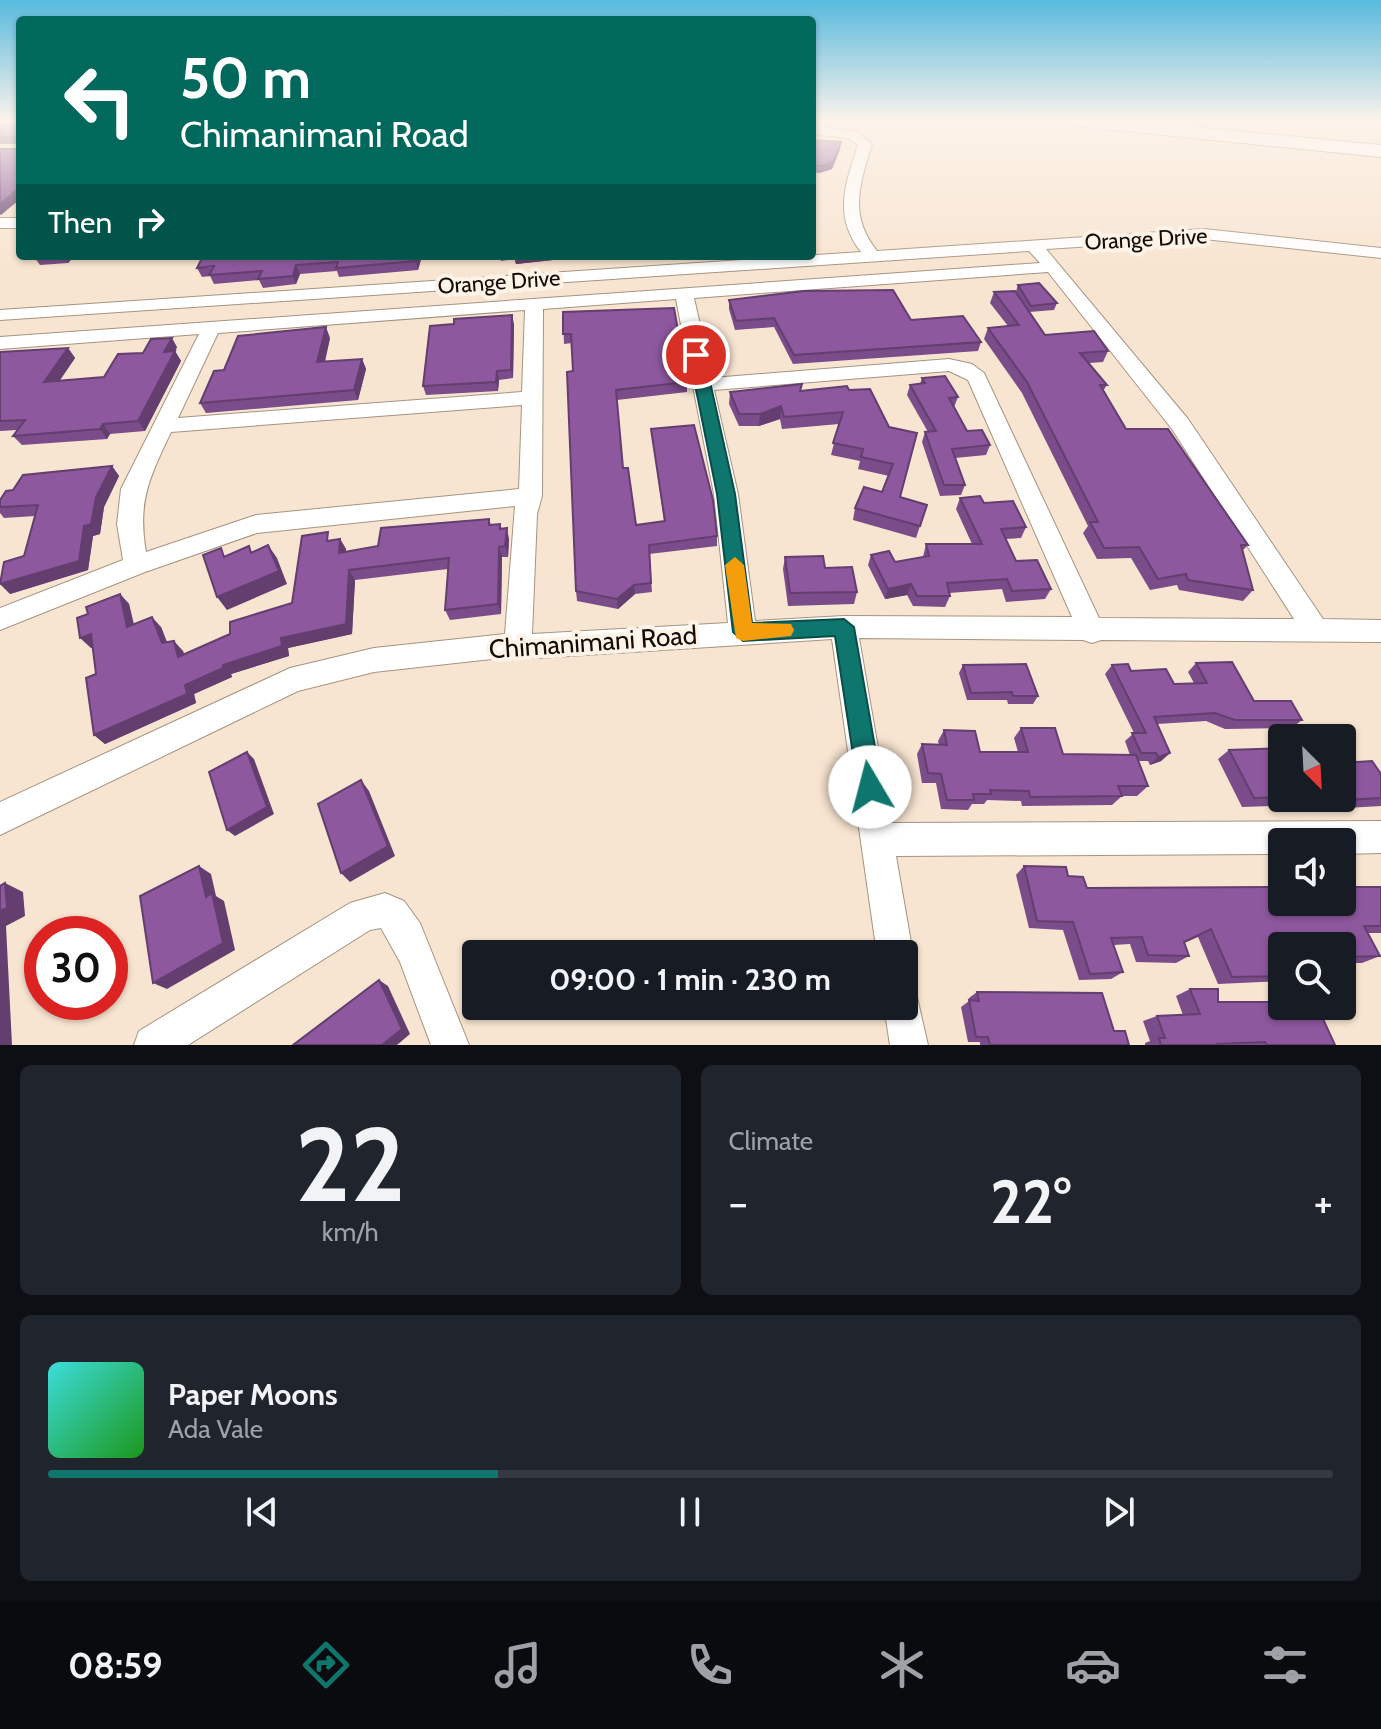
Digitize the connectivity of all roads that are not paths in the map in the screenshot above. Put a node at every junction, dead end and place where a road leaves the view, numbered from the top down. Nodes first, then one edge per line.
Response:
1 (858, 170) edge
2 (1034, 246) junction
3 (1381, 253) edge
4 (872, 256) junction
5 (813, 260) edge
6 (816, 260) edge
7 (1053, 267) junction
8 (684, 294) junction
9 (534, 305) junction
10 (0, 315) edge
11 (211, 328) junction
12 (0, 343) edge
13 (703, 385) junction
14 (532, 398) junction
15 (163, 426) junction
16 (530, 496) junction
17 (136, 565) junction
18 (0, 619) edge
19 (844, 627) junction
20 (1381, 631) edge
21 (743, 632) junction
22 (1092, 632) junction
23 (1317, 632) junction
24 (518, 644) junction
25 (0, 819) edge
26 (1381, 837) edge
27 (878, 840) junction
28 (893, 940) edge
29 (905, 1020) edge
30 (153, 1045) edge
31 (450, 1045) edge
32 (909, 1045) edge

1 - 4 street
2 - 3 street, Orange Drive
2 - 4 street, Orange Drive
2 - 7 street
4 - 6 street, Orange Drive
5 - 10 street, Orange Drive
7 - 8 street
7 - 23 street
8 - 9 street
8 - 13 street
9 - 11 street
9 - 14 street
11 - 12 street
11 - 15 street
13 - 21 street
13 - 22 street
14 - 15 street
14 - 16 street
15 - 17 street
16 - 17 street
16 - 24 street
17 - 18 street
19 - 21 street, Chimanimani Road
19 - 22 street, Chimanimani Road
19 - 27 street
20 - 23 street, Chimanimani Road
21 - 24 street, Chimanimani Road
22 - 23 street, Chimanimani Road
24 - 25 street, Chimanimani Road
26 - 27 street
27 - 28 street
29 - 32 street
30 - 31 street

